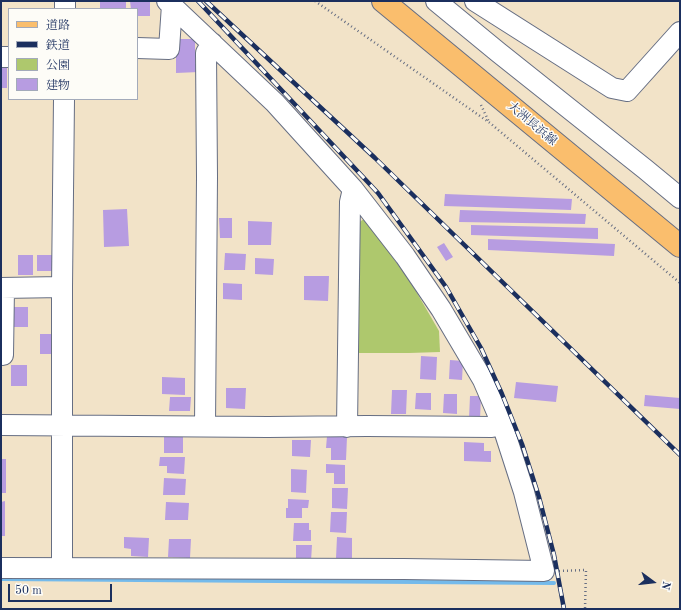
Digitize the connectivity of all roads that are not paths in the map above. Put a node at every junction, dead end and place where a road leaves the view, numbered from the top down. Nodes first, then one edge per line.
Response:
1 (383, 1) edge
2 (436, 1) edge
3 (475, 1) edge
4 (169, 3) edge
5 (680, 32) edge
6 (212, 43) junction
7 (138, 48) edge
8 (64, 100) edge
9 (354, 189) junction
10 (680, 198) edge
11 (680, 246) edge
12 (62, 287) junction
13 (2, 288) edge
14 (3, 355) dead end
15 (502, 424) junction
16 (1, 425) edge
17 (61, 425) junction
18 (205, 426) junction
19 (347, 427) junction
20 (1, 568) edge
21 (62, 568) junction

1 - 11 main road, 大洲長浜線
2 - 10 street
3 - 5 street
4 - 6 street
4 - 7 street
6 - 9 street
6 - 18 street
8 - 12 street
9 - 15 street
9 - 19 street
12 - 13 street
12 - 17 street
13 - 14 street
15 - 19 street
15 - 21 street
16 - 17 street
17 - 18 street
17 - 21 street
18 - 19 street
20 - 21 street

